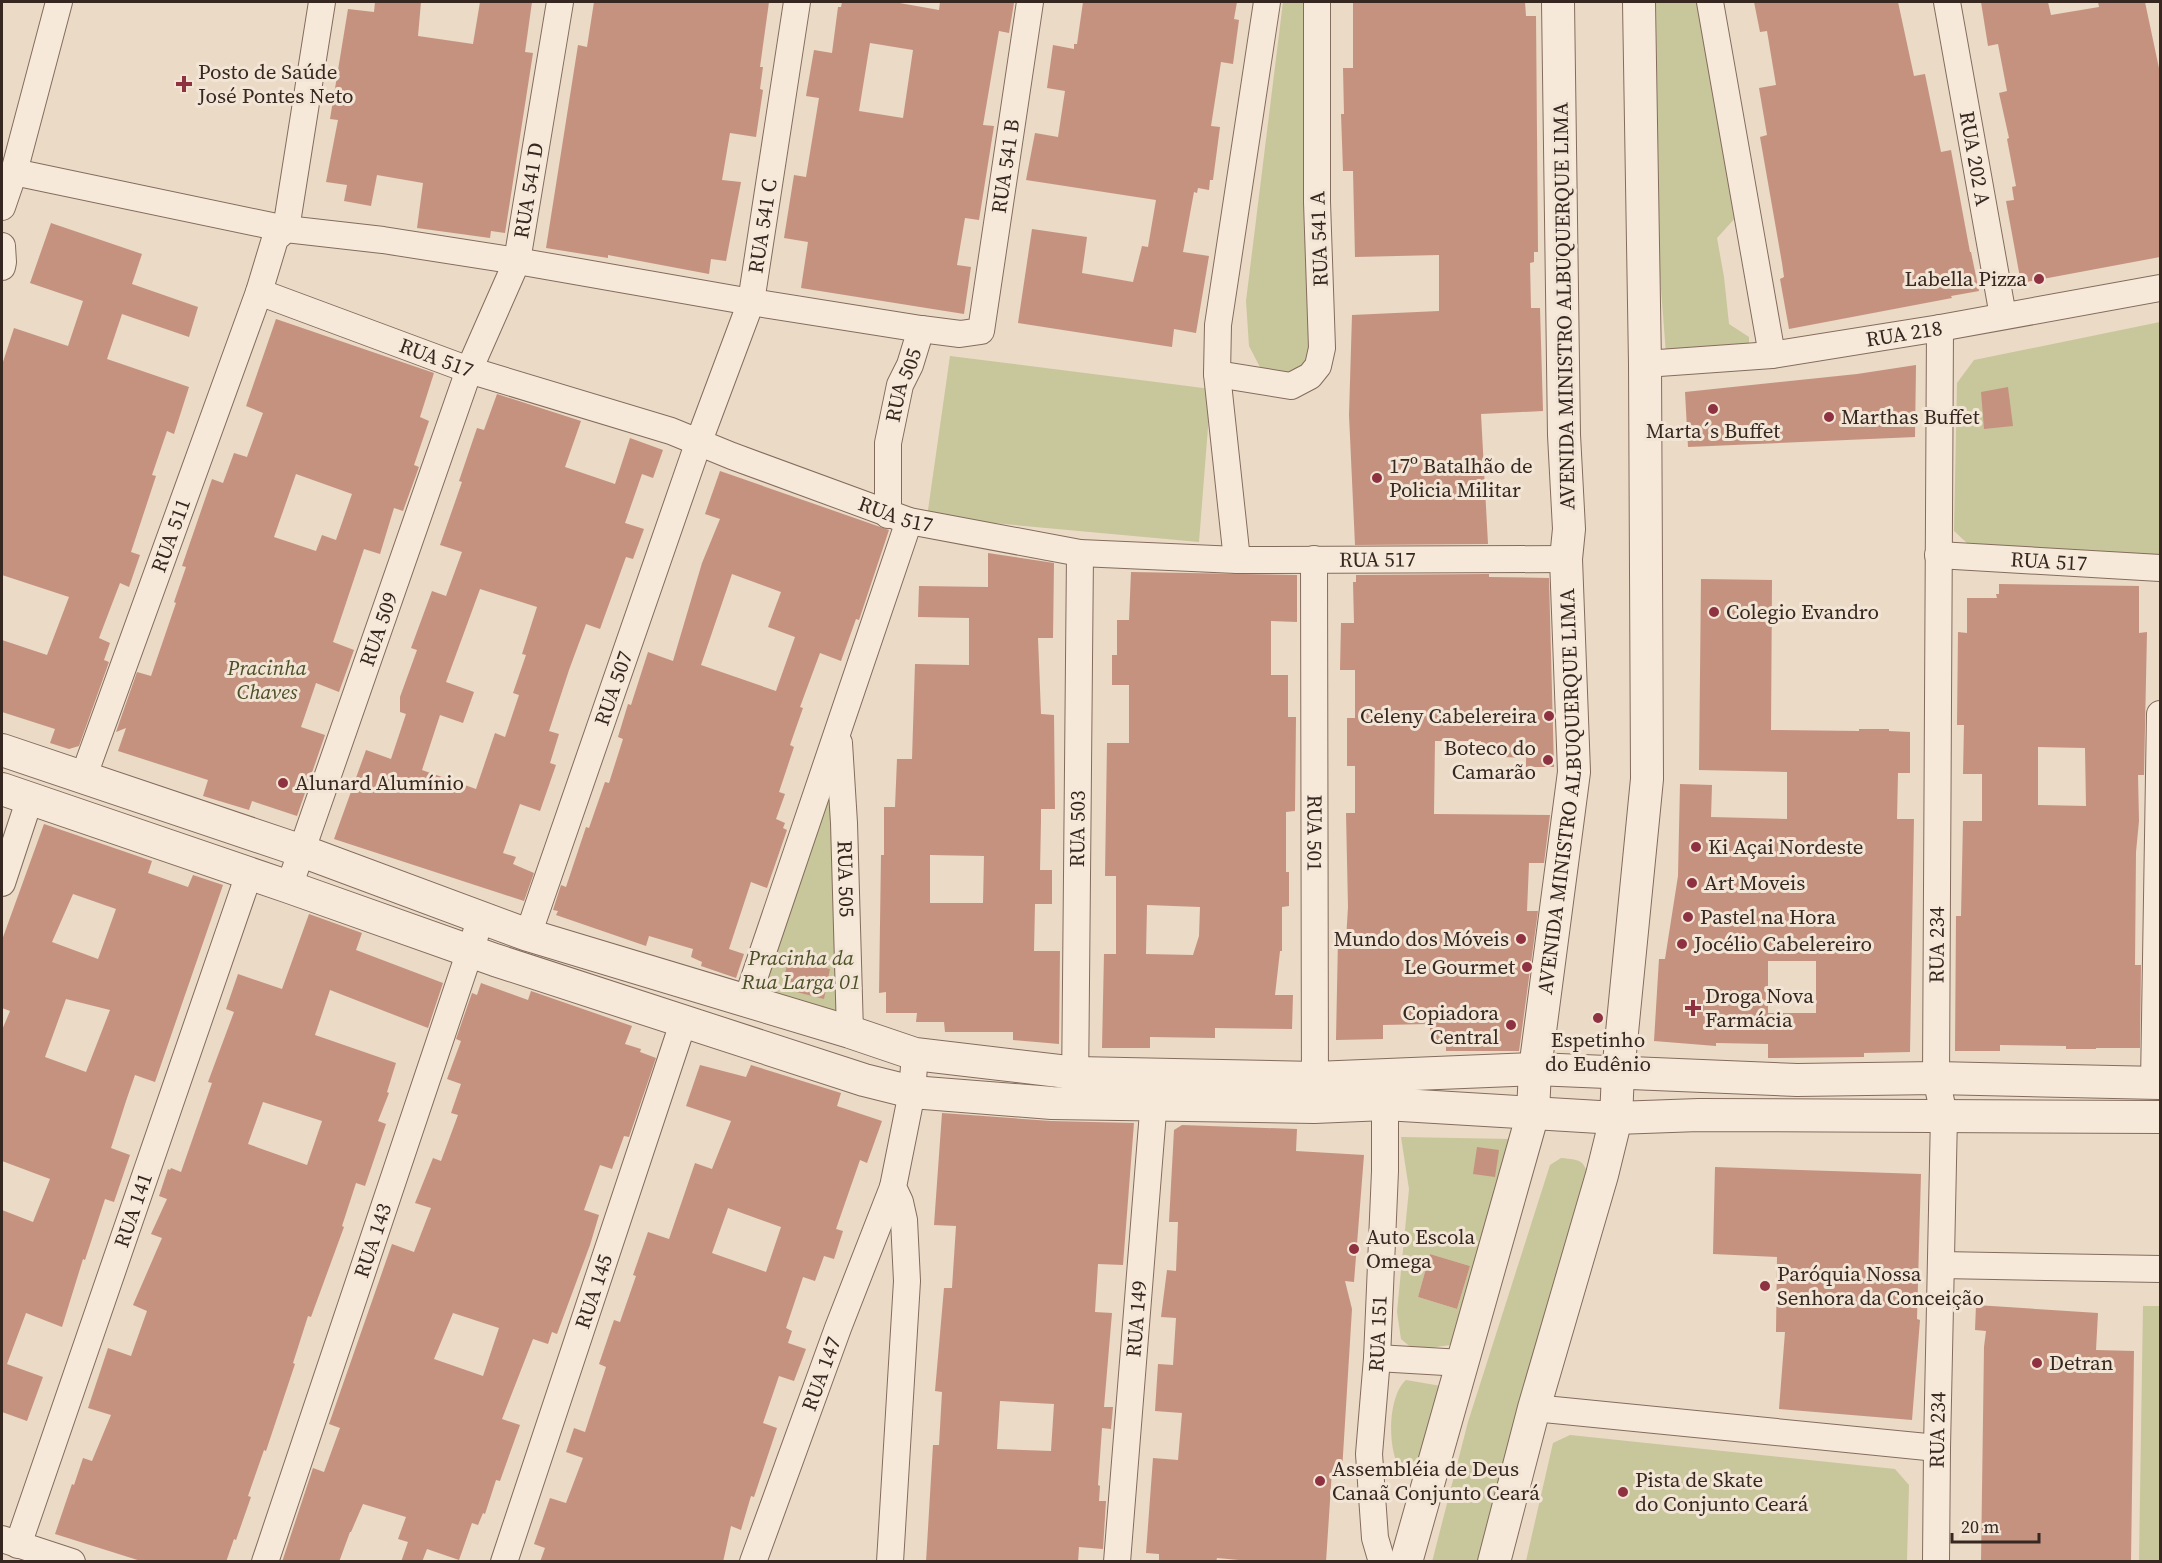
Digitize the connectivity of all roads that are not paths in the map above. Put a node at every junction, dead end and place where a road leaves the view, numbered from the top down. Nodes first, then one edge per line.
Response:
1 (59, 2) edge
2 (322, 2) edge
3 (560, 2) edge
4 (797, 2) edge
5 (1030, 2) edge
6 (1267, 2) edge
7 (1317, 2) edge
8 (1558, 2) edge
9 (1639, 2) edge
10 (1710, 2) edge
11 (1947, 2) edge
12 (14, 172) junction
13 (2, 207) edge
14 (286, 229) junction
15 (2, 246) edge
16 (517, 261) junction
17 (2, 267) edge
18 (2160, 288) edge
19 (259, 292) junction
20 (751, 302) junction
21 (2003, 316) junction
22 (1940, 328) junction
23 (921, 329) junction
24 (1772, 355) junction
25 (1645, 364) junction
26 (469, 370) junction
27 (1217, 374) junction
28 (699, 441) junction
29 (898, 518) junction
30 (1080, 553) junction
31 (1938, 555) junction
32 (1314, 559) junction
33 (1566, 559) junction
34 (1237, 560) junction
35 (2160, 568) edge
36 (2160, 714) edge
37 (838, 727) junction
38 (2, 750) edge
39 (83, 778) junction
40 (16, 794) edge
41 (191, 814) junction
42 (180, 850) junction
43 (302, 851) junction
44 (249, 874) junction
45 (2, 883) edge
46 (289, 887) junction
47 (481, 918) junction
48 (528, 935) junction
49 (469, 951) junction
50 (746, 1002) junction
51 (683, 1023) junction
52 (850, 1032) junction
53 (915, 1054) junction
54 (1535, 1069) junction
55 (1618, 1073) junction
56 (1936, 1078) junction
57 (1797, 1080) junction
58 (2157, 1083) edge
59 (1075, 1088) junction
60 (1155, 1089) junction
61 (912, 1092) junction
62 (1315, 1092) junction
63 (1385, 1104) junction
64 (1533, 1113) junction
65 (1944, 1115) junction
66 (1796, 1116) junction
67 (2160, 1117) edge
68 (1616, 1118) junction
69 (892, 1187) junction
70 (1941, 1265) junction
71 (2160, 1269) edge
72 (1377, 1358) junction
73 (1462, 1363) junction
74 (1533, 1408) junction
75 (1937, 1448) junction
76 (10, 1542) edge
77 (72, 1562) edge
78 (265, 1562) edge
79 (504, 1562) edge
80 (753, 1562) edge
81 (890, 1562) edge
82 (1117, 1562) edge
83 (1382, 1562) edge
84 (1406, 1562) edge
85 (1494, 1562) edge
86 (1936, 1562) edge

1 - 12 street
2 - 14 street
3 - 16 street, RUA 541 D
4 - 20 street, RUA 541 C
5 - 23 street, RUA 541 B
6 - 27 street
7 - 27 street, RUA 541 A
8 - 33 street, AVENIDA MINISTRO ALBUQUERQUE LIMA
9 - 25 street
10 - 24 street
11 - 21 street, RUA 202 A
12 - 13 street
12 - 14 street
14 - 16 street
14 - 19 street, RUA 511
15 - 17 street
16 - 20 street
16 - 26 street, RUA 541 D
18 - 21 street, RUA 218
19 - 26 street, RUA 517
19 - 39 street, RUA 511
20 - 23 street
20 - 28 street, RUA 541 C
21 - 22 street, RUA 218
22 - 24 street, RUA 218
22 - 31 street, RUA 234
23 - 29 street, RUA 505
24 - 25 street, RUA 218
25 - 55 street
26 - 28 street, RUA 517
26 - 43 street, RUA 509
27 - 34 street
28 - 29 street, RUA 517
28 - 48 street, RUA 507
29 - 30 street, RUA 517
29 - 37 street, RUA 505
30 - 34 street, RUA 517
30 - 59 street, RUA 503
31 - 35 street, RUA 517
31 - 56 street, RUA 234
32 - 33 street, RUA 517
32 - 34 street, RUA 517
32 - 62 street, RUA 501
33 - 54 street, AVENIDA MINISTRO ALBUQUERQUE LIMA
36 - 58 street
37 - 50 street, RUA 505
37 - 52 street, RUA 505
38 - 39 street
39 - 41 street
40 - 42 street
40 - 45 street
41 - 42 street
41 - 43 street
42 - 44 street
43 - 46 street, RUA 509
43 - 47 street
44 - 46 street
44 - 76 street, RUA 141
46 - 49 street
47 - 48 street
47 - 49 street, RUA 143
48 - 50 street
49 - 51 street
49 - 78 street, RUA 143
50 - 52 street
51 - 61 street
51 - 79 street, RUA 145
52 - 53 street
53 - 59 street
53 - 61 street, RUA 147
54 - 55 street
54 - 62 street
54 - 64 street, AVENIDA MINISTRO ALBUQUERQUE LIMA
55 - 57 street
55 - 68 street
56 - 57 street
56 - 58 street
56 - 65 street, RUA 234
57 - 66 street
59 - 60 street
59 - 61 street
60 - 62 street
60 - 82 street, RUA 149
61 - 69 street, RUA 147
62 - 63 street
63 - 64 street
63 - 72 street, RUA 151
64 - 68 street
64 - 73 street, AVENIDA MINISTRO ALBUQUERQUE LIMA
65 - 66 street
65 - 67 street
65 - 70 street, RUA 234
66 - 68 street
68 - 74 street
69 - 80 street, RUA 147
69 - 81 street
70 - 71 street
70 - 75 street, RUA 234
72 - 73 street
72 - 83 street, RUA 151
73 - 84 street, AVENIDA MINISTRO ALBUQUERQUE LIMA
74 - 75 street
74 - 85 street
75 - 86 street, RUA 234
76 - 77 street

